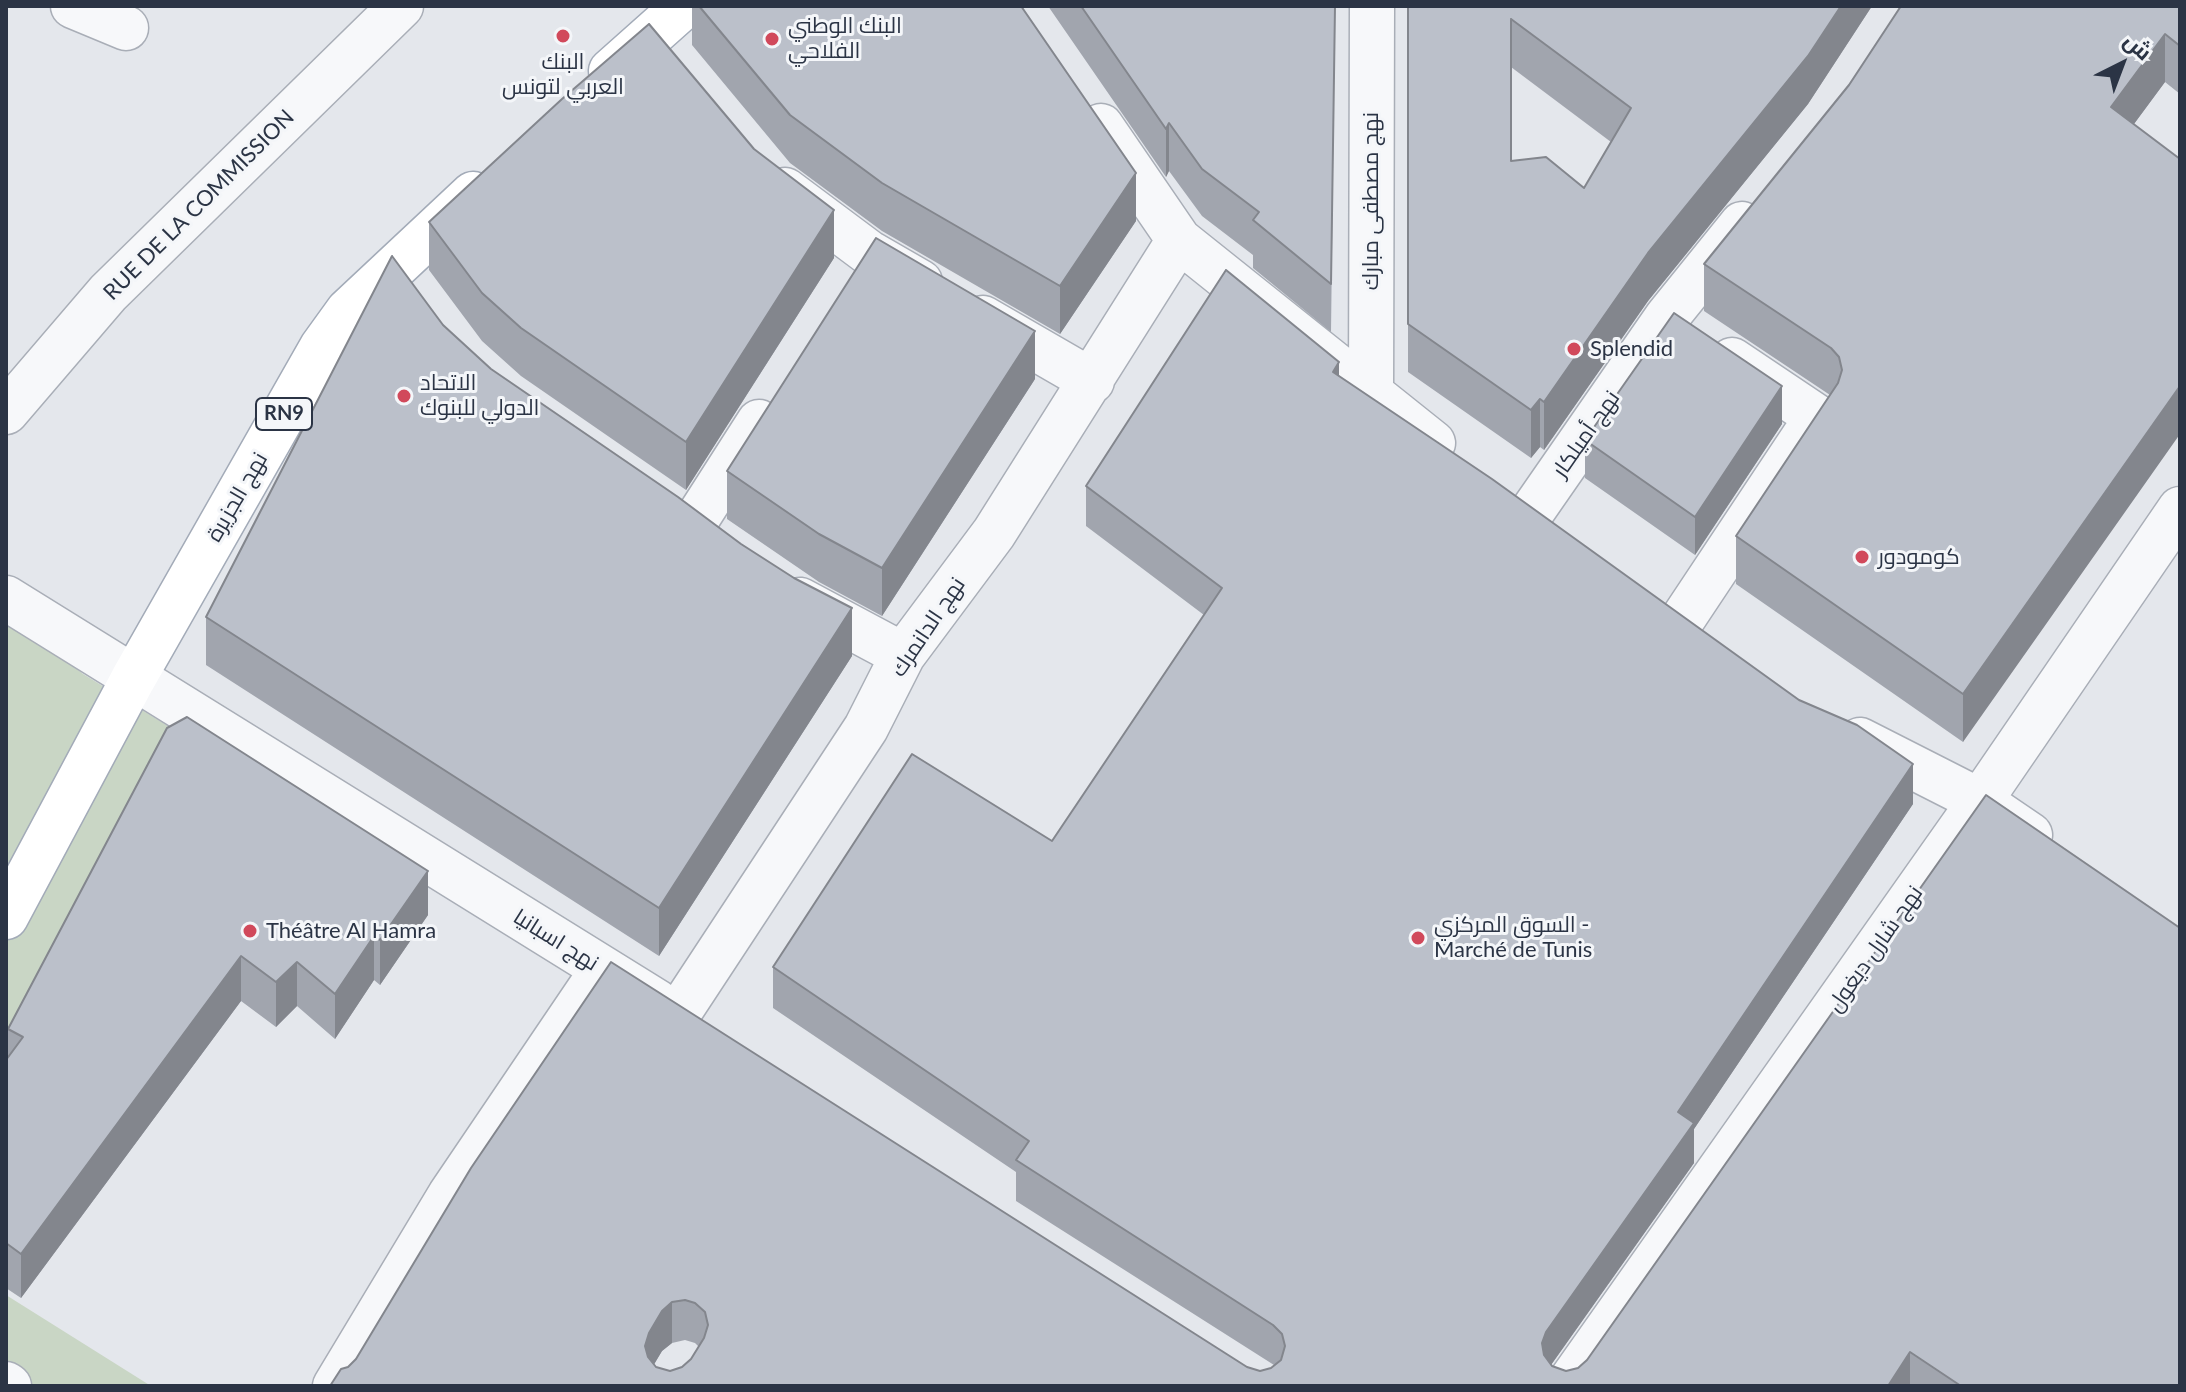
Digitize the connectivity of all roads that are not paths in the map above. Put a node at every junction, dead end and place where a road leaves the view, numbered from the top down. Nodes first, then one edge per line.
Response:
1 (73, 6) edge
2 (401, 6) edge
3 (1372, 6) edge
4 (670, 24) edge
5 (126, 28) dead end
6 (1076, 89) edge
7 (583, 95) edge
8 (753, 157) edge
9 (504, 165) edge
10 (1767, 193) edge
11 (1179, 240) junction
12 (868, 252) junction
13 (395, 266) junction
14 (843, 291) edge
15 (420, 300) edge
16 (1667, 317) junction
17 (1092, 381) junction
18 (776, 395) edge
19 (1371, 396) junction
20 (6, 412) edge
21 (655, 499) edge
22 (2180, 509) edge
23 (1529, 516) junction
24 (693, 525) junction
25 (1567, 543) edge
26 (730, 553) edge
27 (768, 579) edge
28 (1642, 596) edge
29 (6, 598) edge
30 (1680, 623) junction
31 (1717, 650) edge
32 (903, 655) junction
33 (133, 679) junction
34 (1826, 725) edge
35 (1980, 801) junction
36 (2068, 861) edge
37 (17, 866) edge
38 (6, 917) edge
39 (603, 969) junction
40 (678, 1014) junction
41 (717, 1039) edge
42 (335, 1386) edge
43 (1567, 1386) edge

1 - 5 street
2 - 20 street, RUE DE LA COMMISSION
3 - 19 street, نهج مصطفى مبارك
4 - 7 main road
6 - 11 street
8 - 12 street
9 - 13 main road, نهج الجزيرة / RN9
10 - 16 street, نهج أميلكار
11 - 17 street, نهج الدانمرك
11 - 19 street
12 - 14 street
12 - 17 street
13 - 15 street
13 - 33 main road, نهج الجزيرة / RN9
16 - 23 street, نهج أميلكار
16 - 30 street
17 - 32 street, نهج الدانمرك
18 - 24 street
19 - 23 street
21 - 24 street
22 - 35 street, نهج شارل ديغول
23 - 25 street
24 - 26 street
27 - 32 street
28 - 30 street
29 - 33 street, نهج اسبانيا
30 - 31 street
32 - 40 street, نهج الدانمرك
33 - 37 main road, نهج الجزيرة / RN9
33 - 39 street, نهج اسبانيا
34 - 35 street
35 - 36 street
35 - 43 street, نهج شارل ديغول
37 - 38 main road, نهج الجزيرة / RN9
39 - 40 street, نهج اسبانيا
39 - 42 street
40 - 41 street, نهج اسبانيا

